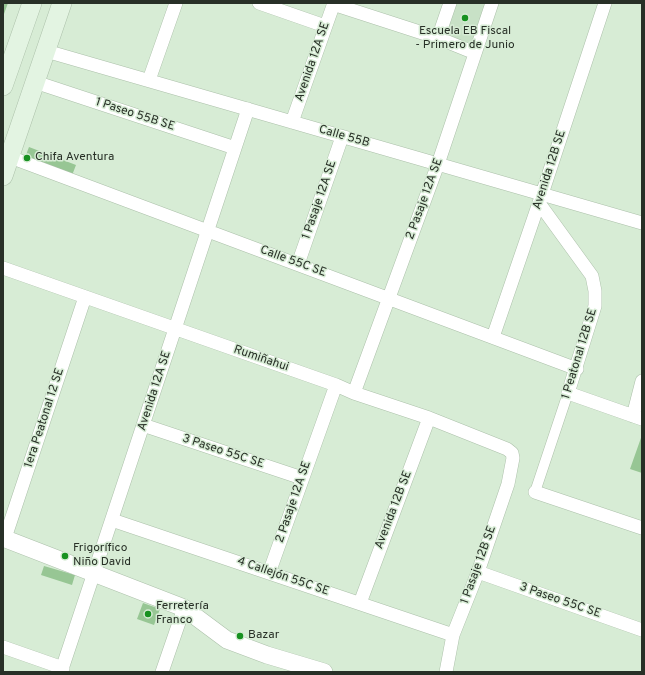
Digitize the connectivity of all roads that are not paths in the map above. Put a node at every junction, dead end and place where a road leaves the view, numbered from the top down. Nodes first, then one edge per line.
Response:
1 (32, 3) edge
2 (62, 3) edge
3 (176, 3) edge
4 (259, 3) edge
5 (450, 3) edge
6 (492, 3) edge
7 (605, 3) edge
8 (334, 4) edge
9 (325, 26) junction
10 (438, 38) junction
11 (46, 51) junction
12 (475, 53) junction
13 (8, 55) edge
14 (149, 80) junction
15 (35, 82) junction
16 (3, 86) edge
17 (248, 109) junction
18 (292, 122) junction
19 (342, 136) junction
20 (235, 148) junction
21 (10, 157) junction
22 (438, 164) junction
23 (3, 176) edge
24 (541, 199) junction
25 (642, 223) edge
26 (208, 230) junction
27 (298, 264) junction
28 (3, 268) edge
29 (85, 297) junction
30 (389, 298) junction
31 (175, 329) junction
32 (493, 337) junction
33 (577, 368) junction
34 (642, 381) edge
35 (336, 385) junction
36 (354, 393) junction
37 (568, 393) junction
38 (637, 417) edge
39 (429, 418) junction
40 (143, 425) junction
41 (513, 458) joint
42 (302, 478) junction
43 (535, 492) joint
44 (112, 520) junction
45 (642, 528) edge
46 (4, 538) edge
47 (478, 572) junction
48 (94, 573) junction
49 (269, 573) junction
50 (360, 603) junction
51 (184, 608) junction
52 (642, 630) edge
53 (453, 635) junction
54 (3, 647) edge
55 (62, 670) edge
56 (162, 672) edge
57 (324, 672) edge
58 (446, 672) edge

1 - 13 main road
2 - 11 main road
3 - 14 street
4 - 9 street
5 - 10 street
6 - 12 street, 2 Pasaje 12A SE
7 - 24 street, Avenida 12B SE
8 - 9 street, Avenida 12A SE
8 - 10 street
9 - 18 street, Avenida 12A SE
10 - 12 street
11 - 14 street, Calle 55B
11 - 15 main road
12 - 22 street, 2 Pasaje 12A SE
13 - 16 main road
14 - 17 street, Calle 55B
15 - 20 street, 1 Paseo 55B SE
15 - 21 main road
17 - 18 street, Calle 55B
17 - 20 street, Avenida 12A SE
18 - 19 street, Calle 55B
19 - 22 street, Calle 55B
19 - 27 street, 1 Pasaje 12A SE
20 - 26 street, Avenida 12A SE
21 - 23 main road
21 - 26 street, Calle 55C SE
22 - 24 street, Calle 55B
22 - 30 street, 2 Pasaje 12A SE
24 - 25 street, Calle 55B
24 - 32 street, Avenida 12B SE
24 - 33 street, 1 Peatonal 12B SE
26 - 27 street, Calle 55C SE
26 - 31 street, Avenida 12A SE
27 - 30 street, Calle 55C SE
28 - 29 street, Rumiñahui
29 - 31 street, Rumiñahui
29 - 46 street, 1era Peatonal 12 SE
30 - 32 street, Calle 55C SE
30 - 36 street, 2 Pasaje 12A SE
31 - 35 street, Rumiñahui
31 - 40 street, Avenida 12A SE
32 - 33 street, Calle 55C SE
33 - 37 street, 1 Peatonal 12B SE
34 - 38 street
35 - 36 street, Rumiñahui
35 - 42 street, 2 Pasaje 12A SE
36 - 39 street, Rumiñahui
37 - 38 street
37 - 43 street, 1 Peatonal 12B SE
39 - 41 street, Rumiñahui
39 - 50 street, Avenida 12B SE
40 - 42 street, 3 Paseo 55C SE
40 - 44 street, Avenida 12A SE
41 - 47 street, 1 Pasaje 12B SE
42 - 49 street, 2 Pasaje 12A SE
43 - 45 street
44 - 48 street, Avenida 12A SE
44 - 49 street, 4 Callejón 55C SE
46 - 48 street
47 - 52 street, 3 Paseo 55C SE
47 - 53 street, 1 Pasaje 12B SE
48 - 51 street
48 - 55 street, Avenida 12A SE
49 - 50 street, 4 Callejón 55C SE
50 - 53 street, 4 Callejón 55C SE
51 - 56 street
51 - 57 street
53 - 58 street, 1 Pasaje 12B SE
54 - 55 street

